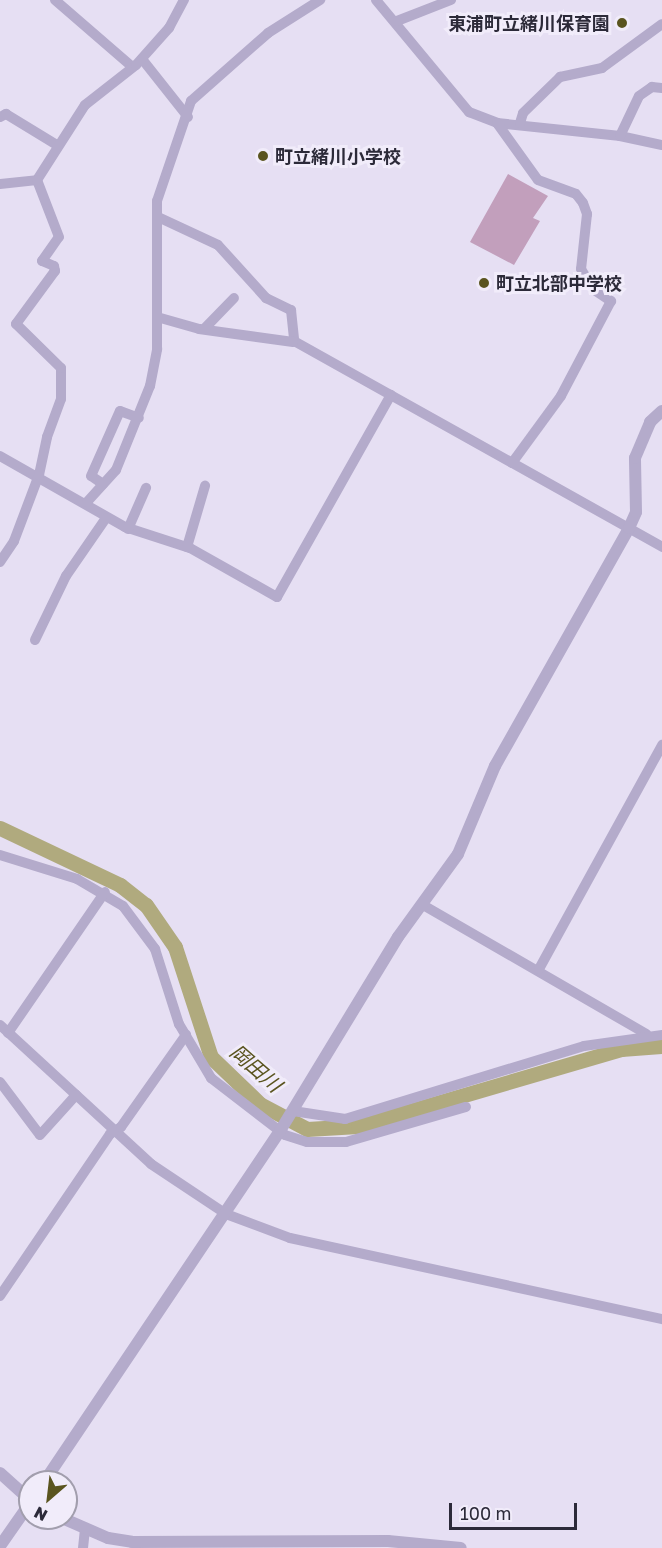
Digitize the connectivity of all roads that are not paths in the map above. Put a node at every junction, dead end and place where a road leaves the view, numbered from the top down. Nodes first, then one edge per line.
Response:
1 (55, 0) edge
2 (184, 0) edge
3 (320, 0) edge
4 (376, 0) edge
5 (451, 0) edge
6 (397, 21) junction
7 (662, 24) edge
8 (142, 59) junction
9 (130, 65) junction
10 (662, 88) edge
11 (0, 117) edge
12 (188, 117) junction
13 (497, 123) junction
14 (520, 123) junction
15 (620, 136) junction
16 (57, 145) junction
17 (662, 146) edge
18 (37, 180) junction
19 (0, 184) edge
20 (158, 217) junction
21 (234, 298) dead end
22 (157, 317) junction
23 (204, 329) junction
24 (293, 342) dead end
25 (391, 395) junction
26 (662, 411) edge
27 (139, 418) junction
28 (0, 456) edge
29 (512, 462) junction
30 (39, 476) junction
31 (103, 484) junction
32 (205, 486) dead end
33 (146, 488) dead end
34 (87, 502) junction
35 (106, 518) junction
36 (128, 528) junction
37 (629, 528) junction
38 (186, 547) junction
39 (662, 547) edge
40 (0, 562) edge
41 (35, 640) dead end
42 (662, 746) edge
43 (0, 855) edge
44 (105, 892) junction
45 (423, 905) junction
46 (539, 969) junction
47 (4, 1029) edge
48 (657, 1032) edge
49 (186, 1035) junction
50 (0, 1082) edge
51 (76, 1095) junction
52 (466, 1107) dead end
53 (293, 1111) junction
54 (116, 1131) junction
55 (280, 1131) junction
56 (226, 1214) junction
57 (0, 1296) edge
58 (662, 1318) edge
59 (52, 1470) edge
60 (0, 1473) edge
61 (18, 1490) edge
62 (18, 1520) edge
63 (78, 1526) edge
64 (85, 1529) junction
65 (263, 1545) edge
66 (415, 1545) edge
67 (0, 1546) edge
68 (83, 1548) edge
69 (461, 1548) edge

1 - 9 street
2 - 8 street
3 - 12 street
4 - 6 street
5 - 6 street
6 - 13 street
7 - 14 street
8 - 9 street
8 - 12 street
9 - 16 street
10 - 15 street
11 - 16 street
12 - 20 street
13 - 14 street
13 - 29 street
14 - 15 street
15 - 17 street
16 - 18 street
18 - 19 street
18 - 30 street
20 - 22 street
20 - 25 street
21 - 23 street
22 - 23 street
22 - 27 street
23 - 24 street
25 - 29 street
25 - 38 street
26 - 37 street
27 - 31 street
27 - 31 street
28 - 30 street
29 - 37 street
30 - 34 street
30 - 40 street
31 - 34 street
32 - 38 street
33 - 36 street
34 - 35 street
35 - 36 street
35 - 41 street
36 - 38 street
37 - 39 street
37 - 45 street
42 - 46 street
43 - 44 street
44 - 47 street
44 - 49 street
45 - 46 street
45 - 53 street
46 - 48 street
47 - 51 street
48 - 53 street
49 - 54 street
49 - 55 street
50 - 51 street
51 - 54 street
52 - 55 street
53 - 55 street
54 - 56 street
54 - 57 street
55 - 56 street
56 - 58 street
56 - 59 street
60 - 61 street
62 - 67 street
63 - 64 street
64 - 65 street
64 - 68 street
65 - 66 street
66 - 69 street

